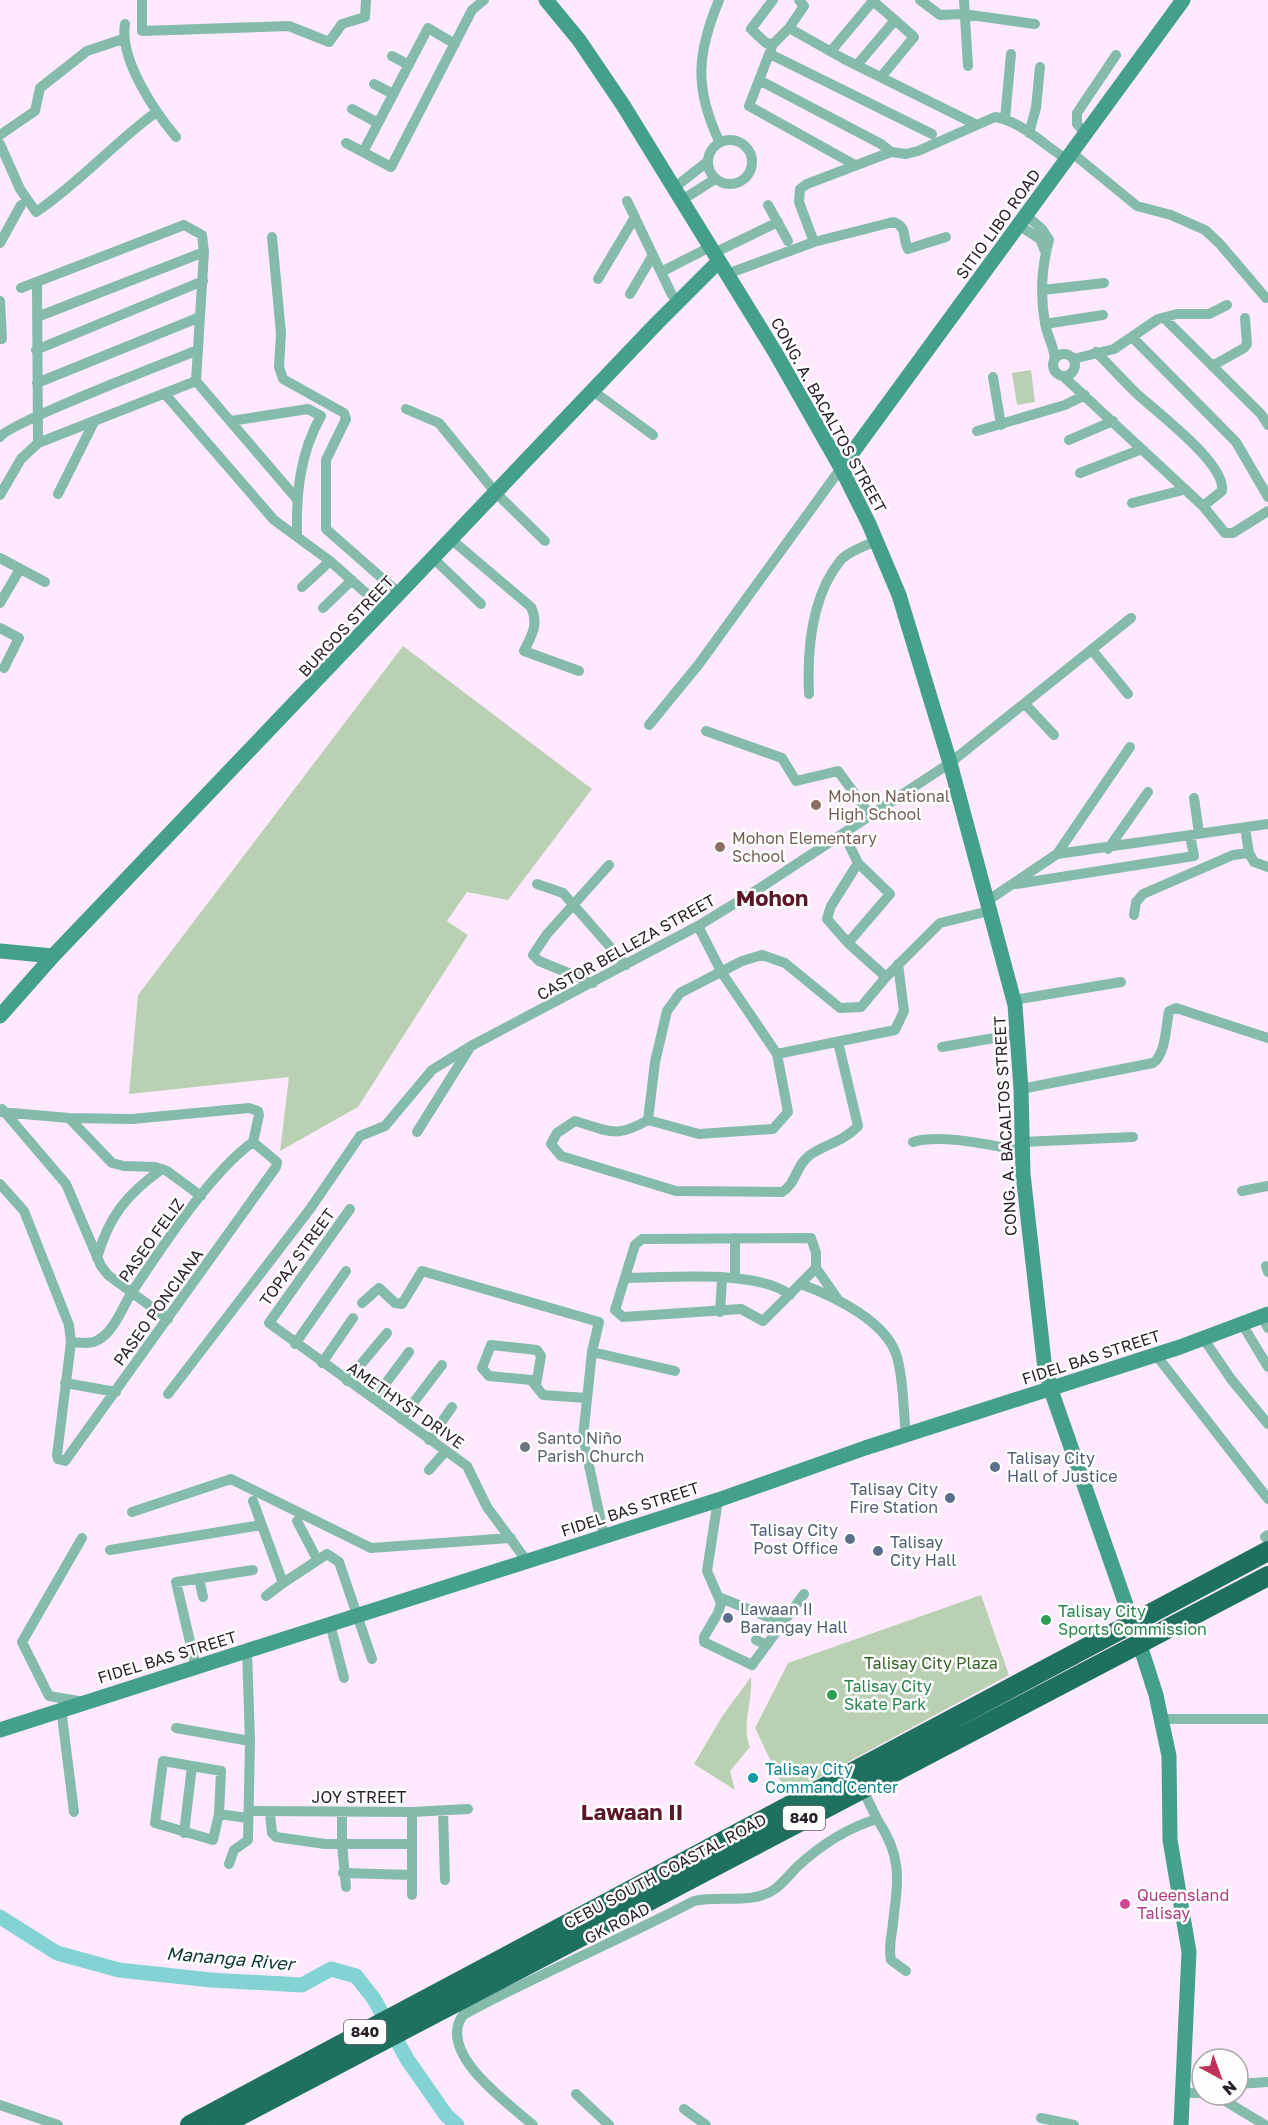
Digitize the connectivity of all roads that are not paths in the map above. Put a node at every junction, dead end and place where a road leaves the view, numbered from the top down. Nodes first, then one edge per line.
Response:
1 (142, 0) edge
2 (366, 0) edge
3 (484, 0) edge
4 (546, 0) edge
5 (719, 0) edge
6 (773, 0) edge
7 (799, 0) edge
8 (920, 0) edge
9 (964, 0) edge
10 (1184, 0) edge
11 (963, 14) junction
12 (895, 20) junction
13 (125, 24) dead end
14 (1035, 24) dead end
15 (789, 28) junction
16 (123, 39) junction
17 (455, 44) junction
18 (771, 49) junction
19 (831, 51) junction
20 (1011, 54) dead end
21 (1116, 55) dead end
22 (392, 56) dead end
23 (409, 65) junction
24 (857, 65) junction
25 (968, 66) dead end
26 (1040, 67) dead end
27 (881, 77) junction
28 (759, 80) junction
29 (375, 84) dead end
30 (393, 94) junction
31 (352, 109) dead end
32 (155, 112) junction
33 (1005, 119) junction
34 (378, 123) junction
35 (977, 125) junction
36 (1029, 133) junction
37 (1085, 133) junction
38 (932, 134) dead end
39 (0, 135) edge
40 (176, 137) dead end
41 (719, 141) junction
42 (346, 143) dead end
43 (0, 144) edge
44 (363, 152) junction
45 (891, 152) junction
46 (1069, 156) junction
47 (707, 162) junction
48 (855, 165) junction
49 (715, 178) junction
50 (678, 194) junction
51 (627, 201) dead end
52 (21, 205) dead end
53 (768, 205) dead end
54 (634, 217) junction
55 (1025, 219) junction
56 (778, 222) junction
57 (272, 237) dead end
58 (946, 237) dead end
59 (789, 241) dead end
60 (814, 242) junction
61 (0, 243) edge
62 (204, 252) junction
63 (653, 255) junction
64 (717, 259) junction
65 (661, 272) junction
66 (598, 279) dead end
67 (203, 281) junction
68 (38, 282) junction
69 (1104, 283) dead end
70 (21, 288) dead end
71 (1043, 290) junction
72 (630, 294) dead end
73 (672, 295) dead end
74 (1266, 298) dead end
75 (1, 304) edge
76 (1227, 305) dead end
77 (1103, 315) dead end
78 (37, 317) junction
79 (200, 317) junction
80 (1164, 318) junction
81 (1245, 318) dead end
82 (1045, 324) junction
83 (1132, 337) junction
84 (0, 339) edge
85 (36, 350) junction
86 (198, 350) junction
87 (1096, 352) junction
88 (1055, 359) junction
89 (1072, 359) junction
90 (1212, 366) junction
91 (1063, 376) junction
92 (993, 377) dead end
93 (196, 381) junction
94 (37, 383) junction
95 (593, 391) junction
96 (165, 394) junction
97 (1085, 395) junction
98 (406, 409) dead end
99 (36, 417) junction
100 (231, 421) junction
101 (1113, 421) junction
102 (94, 422) junction
103 (1001, 425) junction
104 (1268, 425) edge
105 (977, 431) dead end
106 (653, 435) dead end
107 (0, 437) edge
108 (1069, 440) dead end
109 (38, 443) junction
110 (1142, 449) junction
111 (842, 468) junction
112 (1080, 473) dead end
113 (1183, 490) junction
114 (58, 494) dead end
115 (496, 494) junction
116 (0, 495) edge
117 (1268, 497) edge
118 (296, 498) junction
119 (1132, 503) dead end
120 (1203, 506) junction
121 (1268, 511) edge
122 (1228, 535) junction
123 (297, 536) junction
124 (452, 540) junction
125 (545, 541) dead end
126 (877, 542) junction
127 (1232, 547) dead end
128 (0, 558) edge
129 (434, 559) junction
130 (330, 561) junction
131 (20, 569) junction
132 (352, 580) junction
133 (45, 582) dead end
134 (302, 587) dead end
135 (400, 594) junction
136 (1, 598) edge
137 (481, 604) dead end
138 (322, 608) dead end
139 (386, 610) junction
140 (1131, 618) dead end
141 (0, 628) edge
142 (1092, 650) junction
143 (5, 669) edge
144 (579, 671) dead end
145 (809, 694) dead end
146 (1128, 694) dead end
147 (1025, 704) junction
148 (649, 725) dead end
149 (706, 731) dead end
150 (1054, 735) dead end
151 (1130, 747) dead end
152 (950, 763) junction
153 (1148, 792) dead end
154 (1194, 798) dead end
155 (871, 816) junction
156 (1268, 824) edge
157 (1245, 828) junction
158 (1194, 834) junction
159 (846, 838) dead end
160 (1108, 849) junction
161 (1057, 854) junction
162 (1194, 856) junction
163 (1251, 858) junction
164 (1268, 860) edge
165 (858, 863) junction
166 (609, 865) dead end
167 (1268, 867) edge
168 (1197, 869) junction
169 (537, 884) dead end
170 (1013, 885) junction
171 (573, 905) junction
172 (988, 906) junction
173 (1134, 915) dead end
174 (698, 926) junction
175 (848, 943) junction
176 (0, 951) edge
177 (53, 956) junction
178 (898, 964) junction
179 (626, 965) junction
180 (723, 973) junction
181 (886, 977) junction
182 (1121, 982) dead end
183 (593, 983) junction
184 (1014, 1000) junction
185 (0, 1016) edge
186 (1018, 1034) junction
187 (1268, 1038) edge
188 (838, 1042) junction
189 (471, 1046) junction
190 (942, 1047) dead end
191 (777, 1054) junction
192 (1021, 1089) junction
193 (1, 1110) edge
194 (69, 1118) junction
195 (648, 1120) junction
196 (417, 1132) dead end
197 (1133, 1137) dead end
198 (913, 1142) dead end
199 (253, 1143) junction
200 (1022, 1146) junction
201 (162, 1169) junction
202 (0, 1184) edge
203 (1268, 1186) edge
204 (1242, 1191) dead end
205 (201, 1196) junction
206 (350, 1209) dead end
207 (735, 1238) junction
208 (97, 1258) junction
209 (816, 1268) junction
210 (346, 1271) dead end
211 (735, 1277) junction
212 (625, 1278) junction
213 (722, 1279) junction
214 (801, 1284) junction
215 (132, 1292) junction
216 (790, 1295) junction
217 (837, 1298) junction
218 (362, 1302) dead end
219 (720, 1312) junction
220 (353, 1318) dead end
221 (168, 1319) junction
222 (1266, 1319) edge
223 (268, 1323) joint
224 (1242, 1324) junction
225 (387, 1333) dead end
226 (1203, 1338) junction
227 (71, 1342) junction
228 (295, 1344) junction
229 (409, 1352) dead end
230 (592, 1352) junction
231 (1156, 1355) junction
232 (322, 1363) junction
233 (442, 1365) dead end
234 (1268, 1367) edge
235 (675, 1371) dead end
236 (347, 1381) junction
237 (65, 1383) junction
238 (536, 1385) junction
239 (1051, 1390) junction
240 (116, 1392) junction
241 (168, 1394) dead end
242 (586, 1398) junction
243 (374, 1399) junction
244 (452, 1407) dead end
245 (402, 1419) junction
246 (1268, 1424) edge
247 (906, 1435) junction
248 (429, 1440) junction
249 (446, 1452) junction
250 (429, 1470) dead end
251 (1268, 1499) edge
252 (718, 1500) junction
253 (253, 1501) dead end
254 (132, 1512) dead end
255 (297, 1521) dead end
256 (261, 1525) junction
257 (604, 1536) junction
258 (82, 1538) dead end
259 (511, 1538) junction
260 (1267, 1541) edge
261 (110, 1550) dead end
262 (317, 1559) junction
263 (526, 1560) junction
264 (253, 1570) dead end
265 (1268, 1576) edge
266 (199, 1578) junction
267 (283, 1583) junction
268 (804, 1594) dead end
269 (266, 1596) dead end
270 (203, 1597) dead end
271 (721, 1598) junction
272 (356, 1616) junction
273 (783, 1623) junction
274 (1133, 1623) junction
275 (330, 1624) junction
276 (756, 1640) dead end
277 (1140, 1643) junction
278 (767, 1645) junction
279 (247, 1651) junction
280 (372, 1659) dead end
281 (195, 1667) junction
282 (344, 1678) dead end
283 (84, 1702) junction
284 (61, 1708) junction
285 (1161, 1719) junction
286 (1268, 1719) edge
287 (176, 1728) dead end
288 (0, 1730) edge
289 (250, 1741) junction
290 (192, 1766) junction
291 (862, 1788) junction
292 (468, 1809) dead end
293 (74, 1812) dead end
294 (342, 1812) junction
295 (412, 1812) junction
296 (443, 1812) junction
297 (270, 1813) junction
298 (219, 1814) junction
299 (248, 1815) junction
300 (877, 1820) junction
301 (184, 1833) junction
302 (342, 1844) junction
303 (412, 1844) junction
304 (229, 1864) dead end
305 (343, 1873) junction
306 (412, 1875) junction
307 (444, 1880) dead end
308 (346, 1887) dead end
309 (412, 1895) dead end
310 (544, 1945) junction
311 (906, 1971) dead end
312 (1268, 2082) edge
313 (1250, 2083) edge
314 (1181, 2093) junction
315 (1190, 2093) edge
316 (576, 2094) dead end
317 (0, 2105) edge
318 (1235, 2107) edge
319 (684, 2109) dead end
320 (1041, 2118) dead end
321 (58, 2125) edge
322 (190, 2125) edge
323 (222, 2125) edge
324 (533, 2125) edge
325 (609, 2125) edge
326 (706, 2125) edge
327 (1074, 2125) edge
328 (1181, 2125) edge
329 (1265, 2125) edge

1 - 2 street
3 - 17 street
4 - 50 street, CONG. A. BACALTOS STREET
5 - 41 street
6 - 18 street
7 - 15 street
8 - 11 street
9 - 11 street
10 - 37 street, SITIO LIBO ROAD
11 - 14 street
11 - 25 street
12 - 19 street
12 - 24 street
12 - 27 street
13 - 16 street
15 - 18 street
15 - 19 street
16 - 32 street
16 - 39 street
17 - 23 street
17 - 44 street
18 - 28 street
18 - 38 street
19 - 24 street
20 - 33 street
21 - 37 street
22 - 23 street
23 - 30 street
24 - 27 street
26 - 36 street
27 - 35 street
28 - 45 street
28 - 48 street
29 - 30 street
30 - 34 street
31 - 34 street
32 - 40 street
32 - 43 street
33 - 35 street
33 - 36 street
34 - 44 street
35 - 45 street
36 - 46 street
37 - 46 street, SITIO LIBO ROAD
41 - 47 street
41 - 49 street
42 - 44 street
45 - 48 street
46 - 55 street, SITIO LIBO ROAD
46 - 74 street
47 - 49 street
47 - 50 street
48 - 60 street
49 - 50 street
50 - 64 street, CONG. A. BACALTOS STREET
51 - 54 street
52 - 61 street
53 - 56 street
54 - 63 street
54 - 66 street
55 - 71 street
55 - 111 street, SITIO LIBO ROAD
56 - 59 street
56 - 64 street
57 - 135 street
58 - 60 street
60 - 64 street
62 - 67 street
62 - 68 street
62 - 78 street
63 - 65 street
63 - 72 street
64 - 65 street
64 - 95 street, BURGOS STREET
64 - 111 street, CONG. A. BACALTOS STREET
65 - 73 street
67 - 79 street
67 - 85 street
68 - 70 street
68 - 78 street
69 - 71 street
71 - 82 street
75 - 84 street
76 - 80 street
77 - 82 street
78 - 85 street
79 - 86 street
79 - 94 street
80 - 83 street
80 - 90 street
81 - 90 street
82 - 88 street
83 - 87 street
83 - 117 street
85 - 94 street
86 - 93 street
86 - 99 street
87 - 89 street
87 - 120 street
88 - 89 street
88 - 91 street
89 - 91 street
90 - 104 street
91 - 97 street
92 - 103 street
93 - 96 street
93 - 100 street
94 - 99 street
95 - 106 street
95 - 115 street, BURGOS STREET
96 - 102 street
96 - 123 street
97 - 101 street
97 - 103 street
98 - 115 street
99 - 107 street
99 - 109 street
100 - 118 street
100 - 118 street
101 - 108 street
101 - 110 street
102 - 109 street
102 - 114 street
103 - 105 street
109 - 116 street
110 - 112 street
110 - 113 street
111 - 126 street, CONG. A. BACALTOS STREET
111 - 148 street
113 - 119 street
113 - 120 street
115 - 124 street, BURGOS STREET
115 - 125 street
118 - 123 street
120 - 122 street
121 - 122 street
122 - 127 street
123 - 130 street
124 - 129 street, BURGOS STREET
124 - 144 street
126 - 145 street
126 - 152 street, CONG. A. BACALTOS STREET
128 - 131 street
129 - 135 street, BURGOS STREET
129 - 137 street
130 - 132 street
130 - 134 street
131 - 133 street
131 - 136 street
132 - 138 street
132 - 139 street
135 - 139 street, BURGOS STREET
139 - 177 street, BURGOS STREET
140 - 142 street, CASTOR BELLEZA STREET
141 - 143 street
142 - 146 street
142 - 147 street, CASTOR BELLEZA STREET
147 - 150 street
147 - 152 street, CASTOR BELLEZA STREET
149 - 155 street
151 - 161 street
152 - 155 street, CASTOR BELLEZA STREET
152 - 172 street, CONG. A. BACALTOS STREET
153 - 160 street
154 - 158 street
155 - 174 street, CASTOR BELLEZA STREET
156 - 157 street
157 - 158 street
157 - 163 street
158 - 160 street
158 - 162 street
159 - 165 street
160 - 161 street
161 - 170 street
162 - 168 street
162 - 170 street
163 - 164 street
163 - 167 street
163 - 168 street
165 - 175 street
165 - 175 street
166 - 171 street
168 - 173 street
169 - 171 street
170 - 172 street
171 - 179 street
171 - 183 street
172 - 178 street
172 - 184 street, CONG. A. BACALTOS STREET
174 - 179 street, CASTOR BELLEZA STREET
174 - 180 street
175 - 181 street
176 - 177 street
177 - 185 street, BURGOS STREET
178 - 181 street
178 - 188 street
179 - 183 street, CASTOR BELLEZA STREET
180 - 181 street
180 - 191 street
180 - 195 street
182 - 184 street
183 - 189 street, CASTOR BELLEZA STREET
184 - 186 street, CONG. A. BACALTOS STREET
186 - 190 street
186 - 192 street, CONG. A. BACALTOS STREET
187 - 192 street
188 - 191 street
188 - 195 street
189 - 196 street
189 - 241 street, CASTOR BELLEZA STREET
191 - 195 street
192 - 200 street, CONG. A. BACALTOS STREET
193 - 194 street
193 - 208 street
194 - 199 street
194 - 201 street
197 - 200 street
198 - 200 street
199 - 205 street, PASEO FELIZ
199 - 221 street, PASEO PONCIANA
200 - 239 street, CONG. A. BACALTOS STREET
201 - 205 street
201 - 208 street
202 - 227 street
203 - 204 street
205 - 215 street, PASEO FELIZ
206 - 223 street, TOPAZ STREET
207 - 209 street
207 - 211 street
207 - 212 street
208 - 215 street
209 - 214 street
209 - 217 street
210 - 228 street
211 - 213 street
211 - 216 street
212 - 213 street
212 - 219 street
213 - 219 street
214 - 216 street
214 - 217 street
215 - 221 street
215 - 227 street, PASEO FELIZ
216 - 219 street
217 - 247 street
218 - 230 street
220 - 232 street
221 - 240 street, PASEO PONCIANA
222 - 224 street, FIDEL BAS STREET
223 - 228 street, AMETHYST DRIVE
224 - 226 street, FIDEL BAS STREET
224 - 234 street
225 - 236 street
226 - 231 street, FIDEL BAS STREET
226 - 246 street
227 - 237 street
228 - 232 street, AMETHYST DRIVE
229 - 243 street
230 - 235 street
230 - 242 street
231 - 239 street, FIDEL BAS STREET
231 - 251 street
232 - 236 street, AMETHYST DRIVE
233 - 245 street
236 - 243 street, AMETHYST DRIVE
237 - 240 street
237 - 240 street, PASEO PONCIANA
238 - 238 street
238 - 242 street
239 - 247 street, FIDEL BAS STREET
239 - 274 street, CONG. A. BACALTOS STREET
242 - 257 street
243 - 245 street, AMETHYST DRIVE
244 - 248 street
245 - 248 street, AMETHYST DRIVE
247 - 252 street, FIDEL BAS STREET
248 - 249 street, AMETHYST DRIVE
249 - 250 street
249 - 259 street, AMETHYST DRIVE
252 - 257 street, FIDEL BAS STREET
252 - 271 street
253 - 256 street
254 - 259 street
255 - 262 street
256 - 261 street
256 - 267 street
257 - 263 street, FIDEL BAS STREET
258 - 283 street
259 - 263 street, AMETHYST DRIVE
260 - 274 highway, CEBU SOUTH COASTAL ROAD / 840
262 - 267 street
262 - 272 street
263 - 272 street, FIDEL BAS STREET
264 - 266 street
265 - 277 highway, CEBU SOUTH COASTAL ROAD / 840
266 - 270 street
266 - 281 street
267 - 269 street
268 - 273 street
271 - 273 street
271 - 278 street
272 - 275 street, FIDEL BAS STREET
272 - 280 street
273 - 278 street
274 - 277 street, CONG. A. BACALTOS STREET
274 - 310 highway, CEBU SOUTH COASTAL ROAD / 840
275 - 279 street, FIDEL BAS STREET
275 - 282 street
276 - 278 street
277 - 285 street, CONG. A. BACALTOS STREET
277 - 291 highway, CEBU SOUTH COASTAL ROAD / 840
279 - 281 street, FIDEL BAS STREET
279 - 289 street
281 - 283 street, FIDEL BAS STREET
283 - 284 street, FIDEL BAS STREET
284 - 288 street, FIDEL BAS STREET
284 - 293 street
285 - 286 street
285 - 314 street, CONG. A. BACALTOS STREET
287 - 289 street
289 - 299 street
290 - 298 street
290 - 301 street
290 - 301 street
291 - 300 street
291 - 310 highway, CEBU SOUTH COASTAL ROAD / 840
292 - 296 street, JOY STREET
294 - 295 street, JOY STREET
294 - 297 street, JOY STREET
294 - 302 street
295 - 296 street, JOY STREET
295 - 303 street
296 - 307 street
297 - 299 street, JOY STREET
297 - 302 street
298 - 299 street, JOY STREET
298 - 301 street
299 - 304 street
300 - 311 street
300 - 324 street, GK ROAD
302 - 303 street
302 - 305 street
303 - 306 street
305 - 306 street
305 - 308 street
306 - 309 street
310 - 322 highway, CEBU SOUTH COASTAL ROAD / 840
310 - 323 highway, CEBU SOUTH COASTAL ROAD / 840
312 - 313 street
314 - 315 street
314 - 328 street, CONG. A. BACALTOS STREET
316 - 325 street
317 - 321 street
318 - 329 street
319 - 326 street
320 - 327 street

